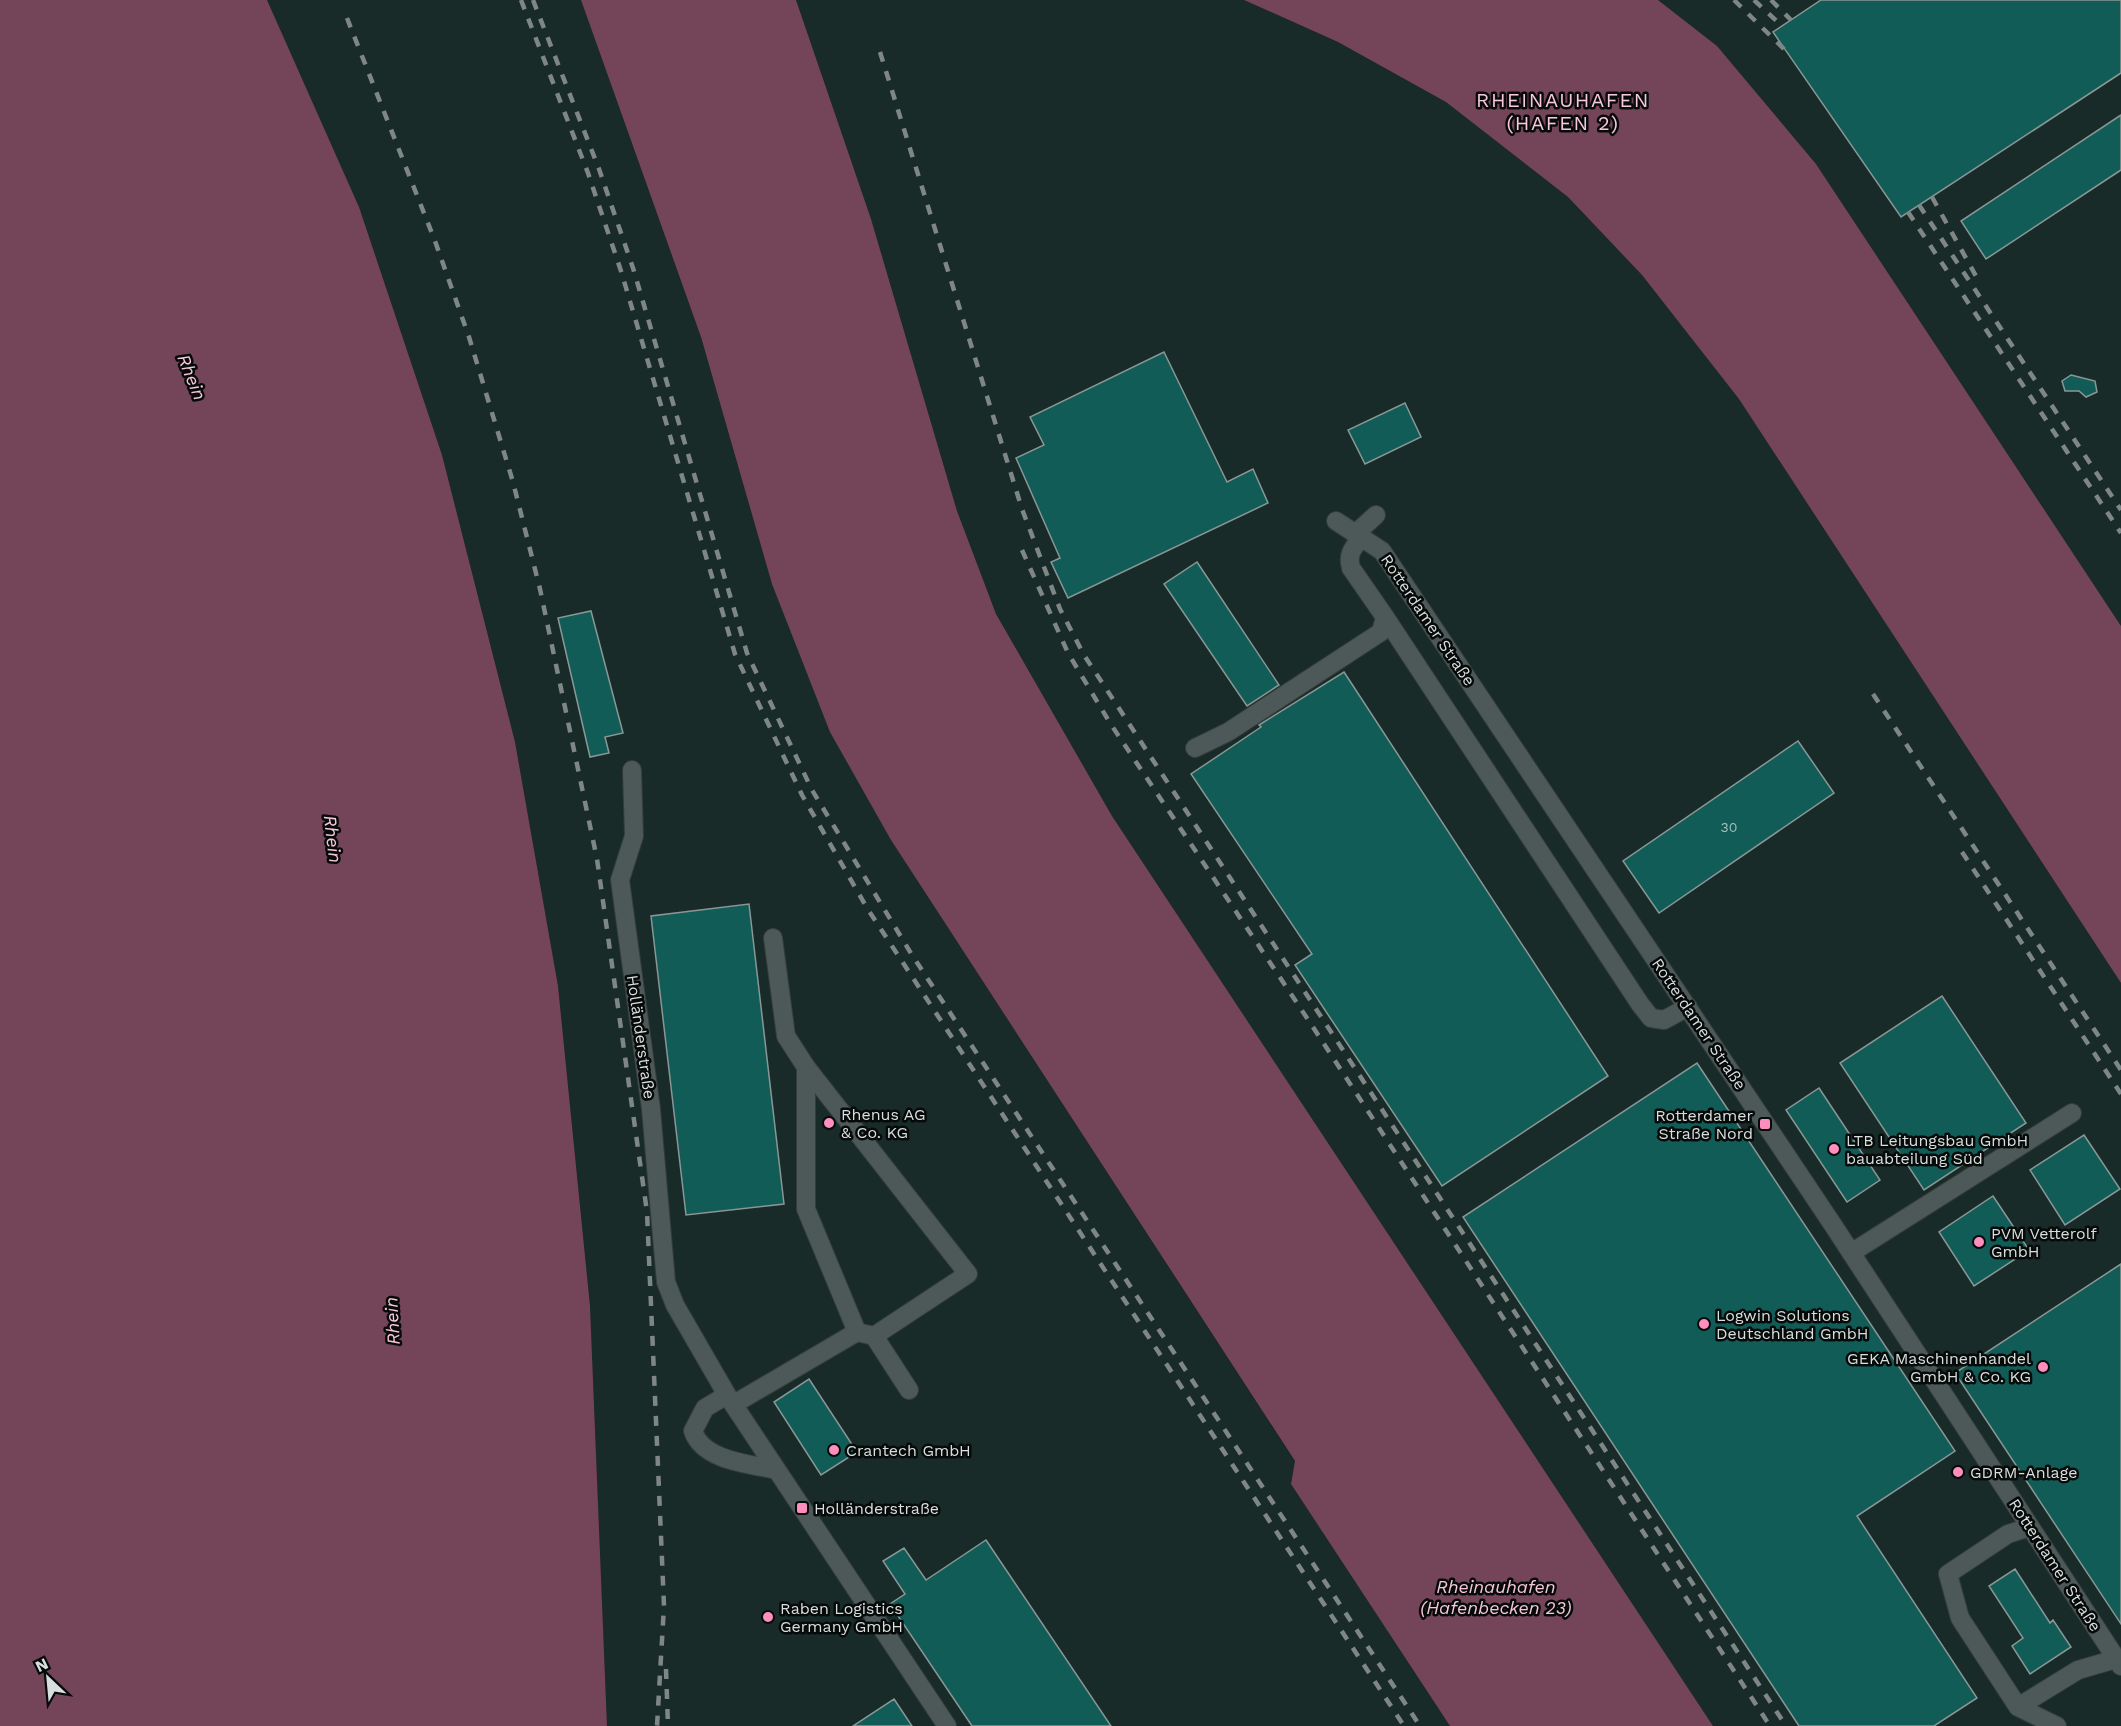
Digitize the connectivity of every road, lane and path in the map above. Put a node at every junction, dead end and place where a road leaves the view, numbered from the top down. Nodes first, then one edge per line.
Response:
1 (1376, 515) dead end
2 (1336, 521) dead end
3 (1358, 536) junction
4 (1385, 616) junction
5 (1195, 748) dead end
6 (632, 770) dead end
7 (773, 938) dead end
8 (1688, 1007) junction
9 (806, 1067) junction
10 (2072, 1113) dead end
11 (1851, 1253) junction
12 (865, 1334) junction
13 (909, 1390) dead end
14 (730, 1400) junction
15 (777, 1470) junction
16 (2030, 1527) junction
17 (2119, 1662) edge
18 (2019, 1707) junction
19 (947, 1726) edge
20 (2056, 1726) edge

1 - 3 street
2 - 3 street, Rotterdamer Straße
3 - 4 street
3 - 8 street, Rotterdamer Straße
4 - 5 street
4 - 8 street
6 - 14 street, Holländerstraße
7 - 9 street
8 - 11 street, Rotterdamer Straße
9 - 12 street
9 - 12 street
10 - 11 street
11 - 16 street, Rotterdamer Straße
12 - 13 street
12 - 14 street
14 - 15 street, Holländerstraße
14 - 15 street
15 - 19 street, Holländerstraße
16 - 17 street, Rotterdamer Straße
16 - 18 street
17 - 18 street
18 - 20 street

